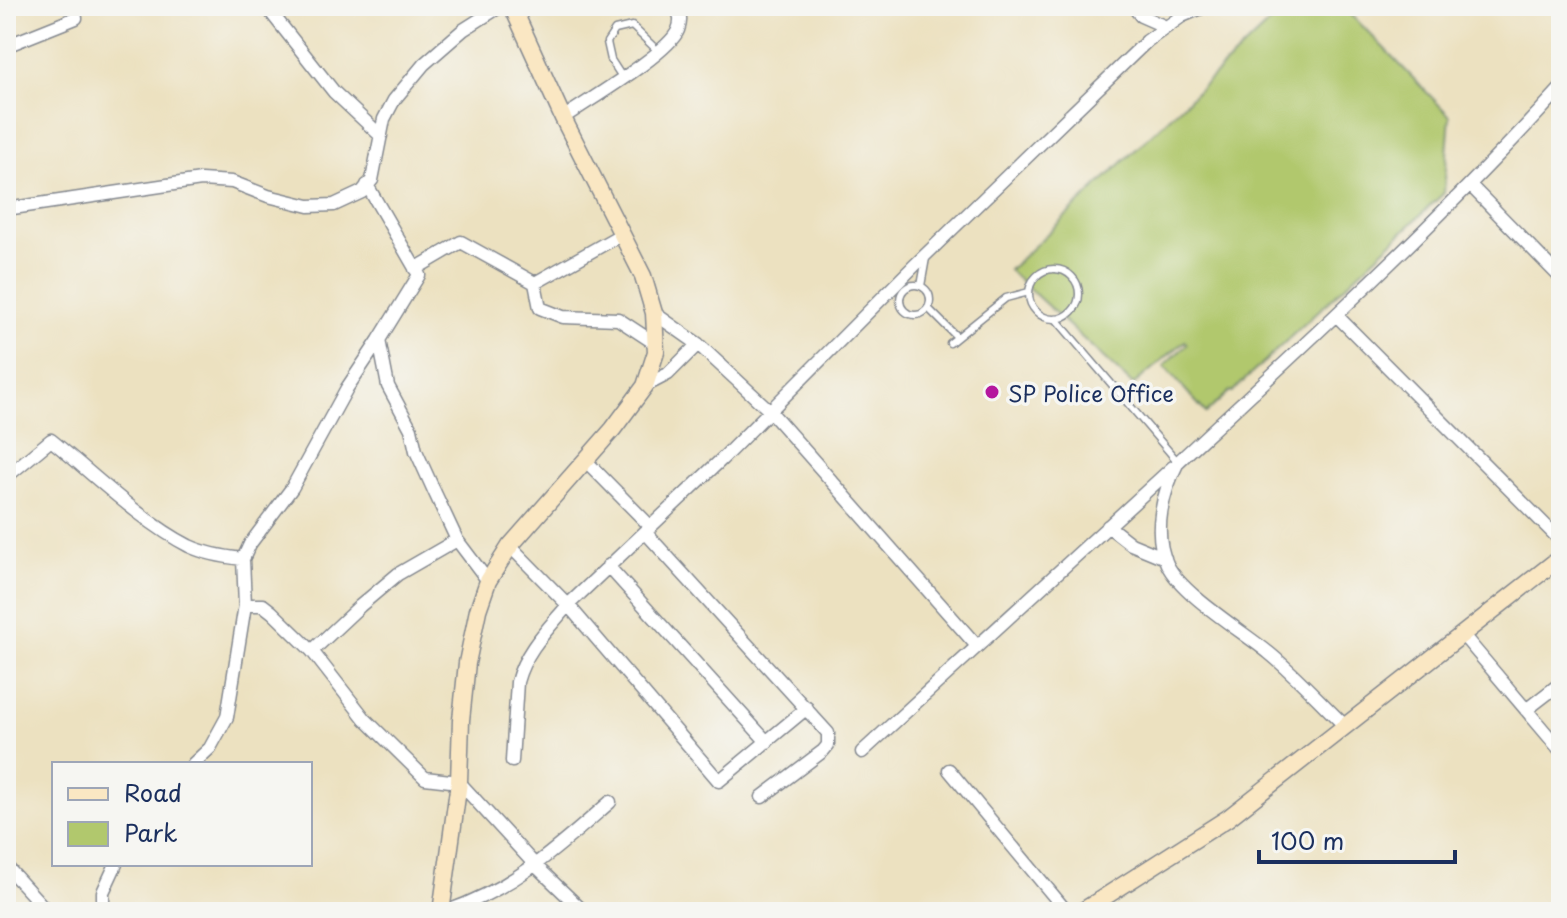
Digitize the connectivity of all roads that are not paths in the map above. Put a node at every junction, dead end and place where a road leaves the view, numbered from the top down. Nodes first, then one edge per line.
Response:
1 (266, 6) edge
2 (501, 6) edge
3 (512, 6) edge
4 (675, 6) edge
5 (1133, 6) edge
6 (1176, 6) edge
7 (1206, 6) edge
8 (76, 18) dead end
9 (1169, 25) junction
10 (6, 46) edge
11 (659, 52) junction
12 (622, 77) junction
13 (1561, 88) edge
14 (563, 118) junction
15 (381, 136) junction
16 (367, 185) junction
17 (1470, 185) junction
18 (6, 209) edge
19 (622, 234) junction
20 (926, 254) junction
21 (415, 269) junction
22 (1561, 278) edge
23 (535, 283) junction
24 (921, 286) junction
25 (1029, 292) junction
26 (878, 302) junction
27 (900, 304) junction
28 (928, 308) junction
29 (654, 313) junction
30 (1336, 315) junction
31 (1056, 319) junction
32 (957, 337) junction
33 (379, 340) junction
34 (950, 343) dead end
35 (656, 344) junction
36 (698, 344) junction
37 (645, 386) junction
38 (769, 410) junction
39 (585, 460) junction
40 (1178, 462) junction
41 (6, 477) edge
42 (1108, 526) junction
43 (648, 529) junction
44 (457, 540) junction
45 (1561, 541) edge
46 (510, 546) junction
47 (1561, 557) edge
48 (1165, 558) junction
49 (243, 559) junction
50 (608, 566) junction
51 (488, 581) junction
52 (245, 605) junction
53 (568, 605) junction
54 (1462, 634) junction
55 (977, 646) junction
56 (312, 651) junction
57 (1561, 683) edge
58 (807, 708) junction
59 (1526, 710) junction
60 (1345, 726) junction
61 (767, 742) junction
62 (1561, 751) edge
63 (862, 752) dead end
64 (512, 761) dead end
65 (195, 762) edge
66 (949, 770) dead end
67 (459, 782) junction
68 (762, 797) dead end
69 (610, 802) dead end
70 (6, 866) edge
71 (115, 866) edge
72 (536, 866) junction
73 (48, 912) edge
74 (103, 912) edge
75 (443, 912) edge
76 (584, 912) edge
77 (1067, 912) edge
78 (1081, 912) edge

1 - 15 street
2 - 15 street
3 - 14 main road
4 - 11 street
5 - 9 street
6 - 9 street
7 - 9 street
8 - 10 street
9 - 20 street
11 - 12 street
11 - 12 lane
12 - 14 street
13 - 17 street
14 - 19 main road
15 - 16 street
16 - 18 street
16 - 21 street
17 - 22 street
17 - 30 street
19 - 23 street
19 - 29 main road
20 - 24 lane
20 - 26 street
21 - 23 street
21 - 33 street
23 - 35 street
24 - 27 lane
24 - 28 lane
25 - 31 lane
25 - 31 lane
25 - 32 lane
26 - 27 lane
26 - 38 street
27 - 28 lane
28 - 32 lane
29 - 35 main road
29 - 36 street
30 - 40 street
30 - 45 street
31 - 40 lane
32 - 34 lane
33 - 44 street
33 - 49 street
35 - 37 main road
36 - 37 street
36 - 38 street
37 - 39 main road
38 - 43 street
38 - 55 street
39 - 43 street
39 - 46 main road
40 - 42 street
40 - 48 street
41 - 49 street
42 - 48 street
42 - 55 street
43 - 50 street
43 - 58 street
44 - 51 street
44 - 56 street
46 - 51 main road
46 - 53 street
47 - 54 main road
48 - 60 street
49 - 52 street
50 - 53 street
50 - 61 street
51 - 67 main road
52 - 56 street
52 - 65 street
53 - 61 street
53 - 64 street
54 - 59 street
54 - 60 main road
55 - 63 street
56 - 67 street
57 - 59 street
58 - 61 street
58 - 68 street
59 - 62 street
60 - 78 main road
66 - 77 street
67 - 72 street
67 - 75 main road
69 - 72 street
70 - 73 street
71 - 74 street
72 - 75 street
72 - 76 street

